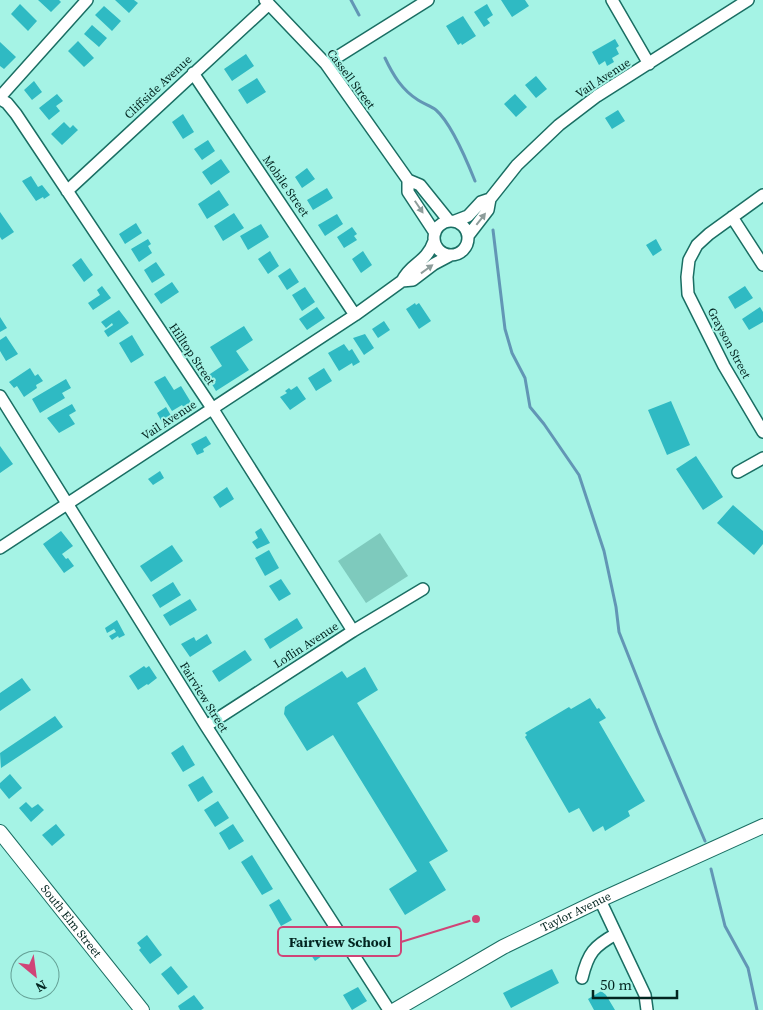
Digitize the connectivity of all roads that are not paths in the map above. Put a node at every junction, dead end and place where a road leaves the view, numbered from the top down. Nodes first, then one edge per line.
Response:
1 (87, 0) edge
2 (428, 0) edge
3 (612, 0) edge
4 (748, 0) edge
5 (267, 2) edge
6 (326, 64) junction
7 (649, 64) junction
8 (193, 73) junction
9 (0, 98) edge
10 (408, 180) junction
11 (67, 191) junction
12 (763, 195) edge
13 (490, 199) junction
14 (732, 217) junction
15 (452, 221) junction
16 (468, 236) junction
17 (434, 237) junction
18 (451, 255) junction
19 (763, 266) edge
20 (402, 281) junction
21 (354, 315) junction
22 (0, 396) edge
23 (212, 408) junction
24 (763, 432) edge
25 (763, 458) edge
26 (738, 472) dead end
27 (67, 503) junction
28 (0, 548) edge
29 (423, 589) dead end
30 (353, 630) junction
31 (206, 726) junction
32 (763, 826) edge
33 (0, 832) edge
34 (600, 900) junction
35 (616, 934) junction
36 (582, 978) dead end
37 (142, 1010) edge
38 (388, 1010) edge
39 (395, 1010) edge
40 (647, 1010) edge

1 - 9 street
2 - 6 street
3 - 7 street
4 - 7 street, Vail Avenue
5 - 6 street, Cassell Street
5 - 8 street, Cliffside Avenue
6 - 10 street, Cassell Street
7 - 13 street, Vail Avenue
8 - 11 street, Cliffside Avenue
8 - 21 street, Mobile Street
9 - 11 street, Hilltop Street
10 - 15 street, Cassell Street
10 -> 17 street, Cassell Street
11 - 23 street, Hilltop Street
12 - 14 street
13 - 15 street, Vail Avenue
16 -> 13 street, Vail Avenue
14 - 19 street
14 - 24 street, Grayson Street
15 - 16 street
15 - 17 street
16 - 18 street
17 - 18 street
17 - 20 street, Vail Avenue
20 -> 18 street, Vail Avenue
20 - 21 street, Vail Avenue
21 - 23 street, Vail Avenue
22 - 27 street, Fairview Street
23 - 27 street, Vail Avenue
23 - 30 street, Hilltop Street
25 - 26 street
27 - 28 street, Vail Avenue
27 - 31 street, Fairview Street
29 - 30 street, Loflin Avenue
30 - 31 street, Loflin Avenue
31 - 38 street, Fairview Street
32 - 34 street, Taylor Avenue
33 - 37 street, South Elm Street
34 - 35 street
34 - 39 street, Taylor Avenue
35 - 36 street
35 - 40 street

